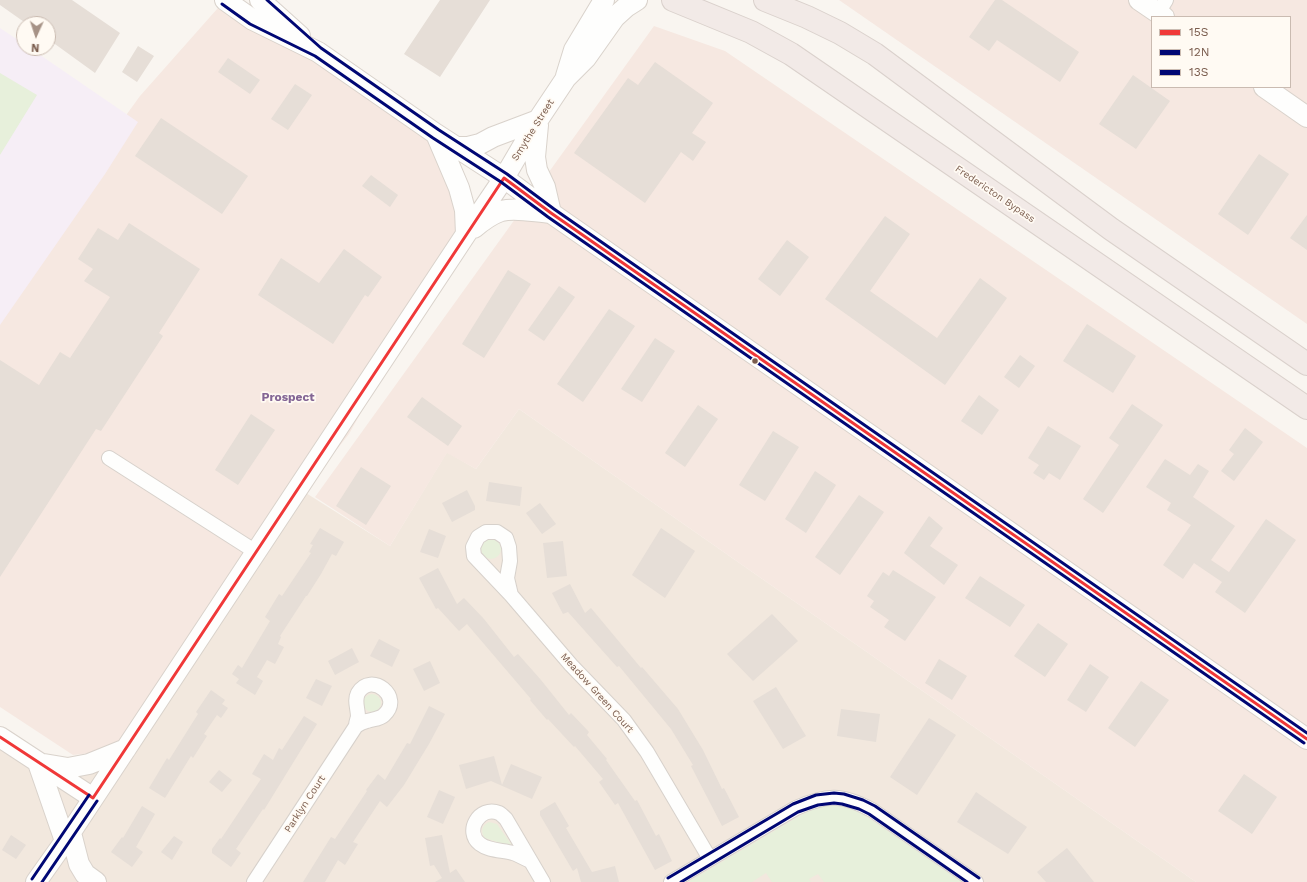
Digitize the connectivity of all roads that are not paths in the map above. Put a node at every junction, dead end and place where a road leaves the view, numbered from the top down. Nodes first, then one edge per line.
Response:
1 (225, 0) edge
2 (260, 0) edge
3 (604, 0) edge
4 (637, 0) edge
5 (673, 0) edge
6 (765, 0) edge
7 (1139, 0) edge
8 (1163, 10) edge
9 (318, 52) junction
10 (566, 78) junction
11 (1265, 88) edge
12 (1307, 117) edge
13 (538, 120) junction
14 (436, 134) junction
15 (456, 147) junction
16 (504, 178) junction
17 (551, 213) junction
18 (466, 234) junction
19 (1307, 364) edge
20 (1307, 408) edge
21 (109, 458) dead end
22 (256, 552) junction
23 (511, 596) dead end
24 (356, 726) dead end
25 (0, 737) edge
26 (1307, 739) edge
27 (126, 749) junction
28 (38, 763) junction
29 (93, 798) junction
30 (68, 837) junction
31 (710, 858) junction
32 (530, 861) dead end
33 (37, 882) edge
34 (96, 882) edge
35 (254, 882) edge
36 (543, 882) edge
37 (671, 882) edge
38 (976, 882) edge

1 - 9 main road
2 - 9 main road
3 - 10 main road, Smythe Street
4 - 10 main road, Smythe Street
5 - 20 highway, Fredericton Bypass
6 - 19 highway
7 - 8 main road
9 - 14 main road
10 - 13 main road, Smythe Street
11 - 12 main road
13 - 15 main road
13 - 16 main road, Smythe Street
13 - 17 main road
14 - 15 main road
14 - 18 main road
15 - 16 main road
16 - 17 main road
16 - 18 main road, Smythe Street
17 - 18 main road
17 - 26 main road
18 - 22 main road, Smythe Street
21 - 22 street
22 - 27 main road, Smythe Street
23 - 31 street, Meadow Green Court
24 - 35 street, Parklyn Court
25 - 28 main road
27 - 28 main road
27 - 29 main road, Smythe Street
28 - 29 main road
28 - 30 main road
29 - 30 main road, Smythe Street
30 - 33 main road, Smythe Street
30 - 34 main road
31 - 37 street
31 - 38 street
32 - 36 street

